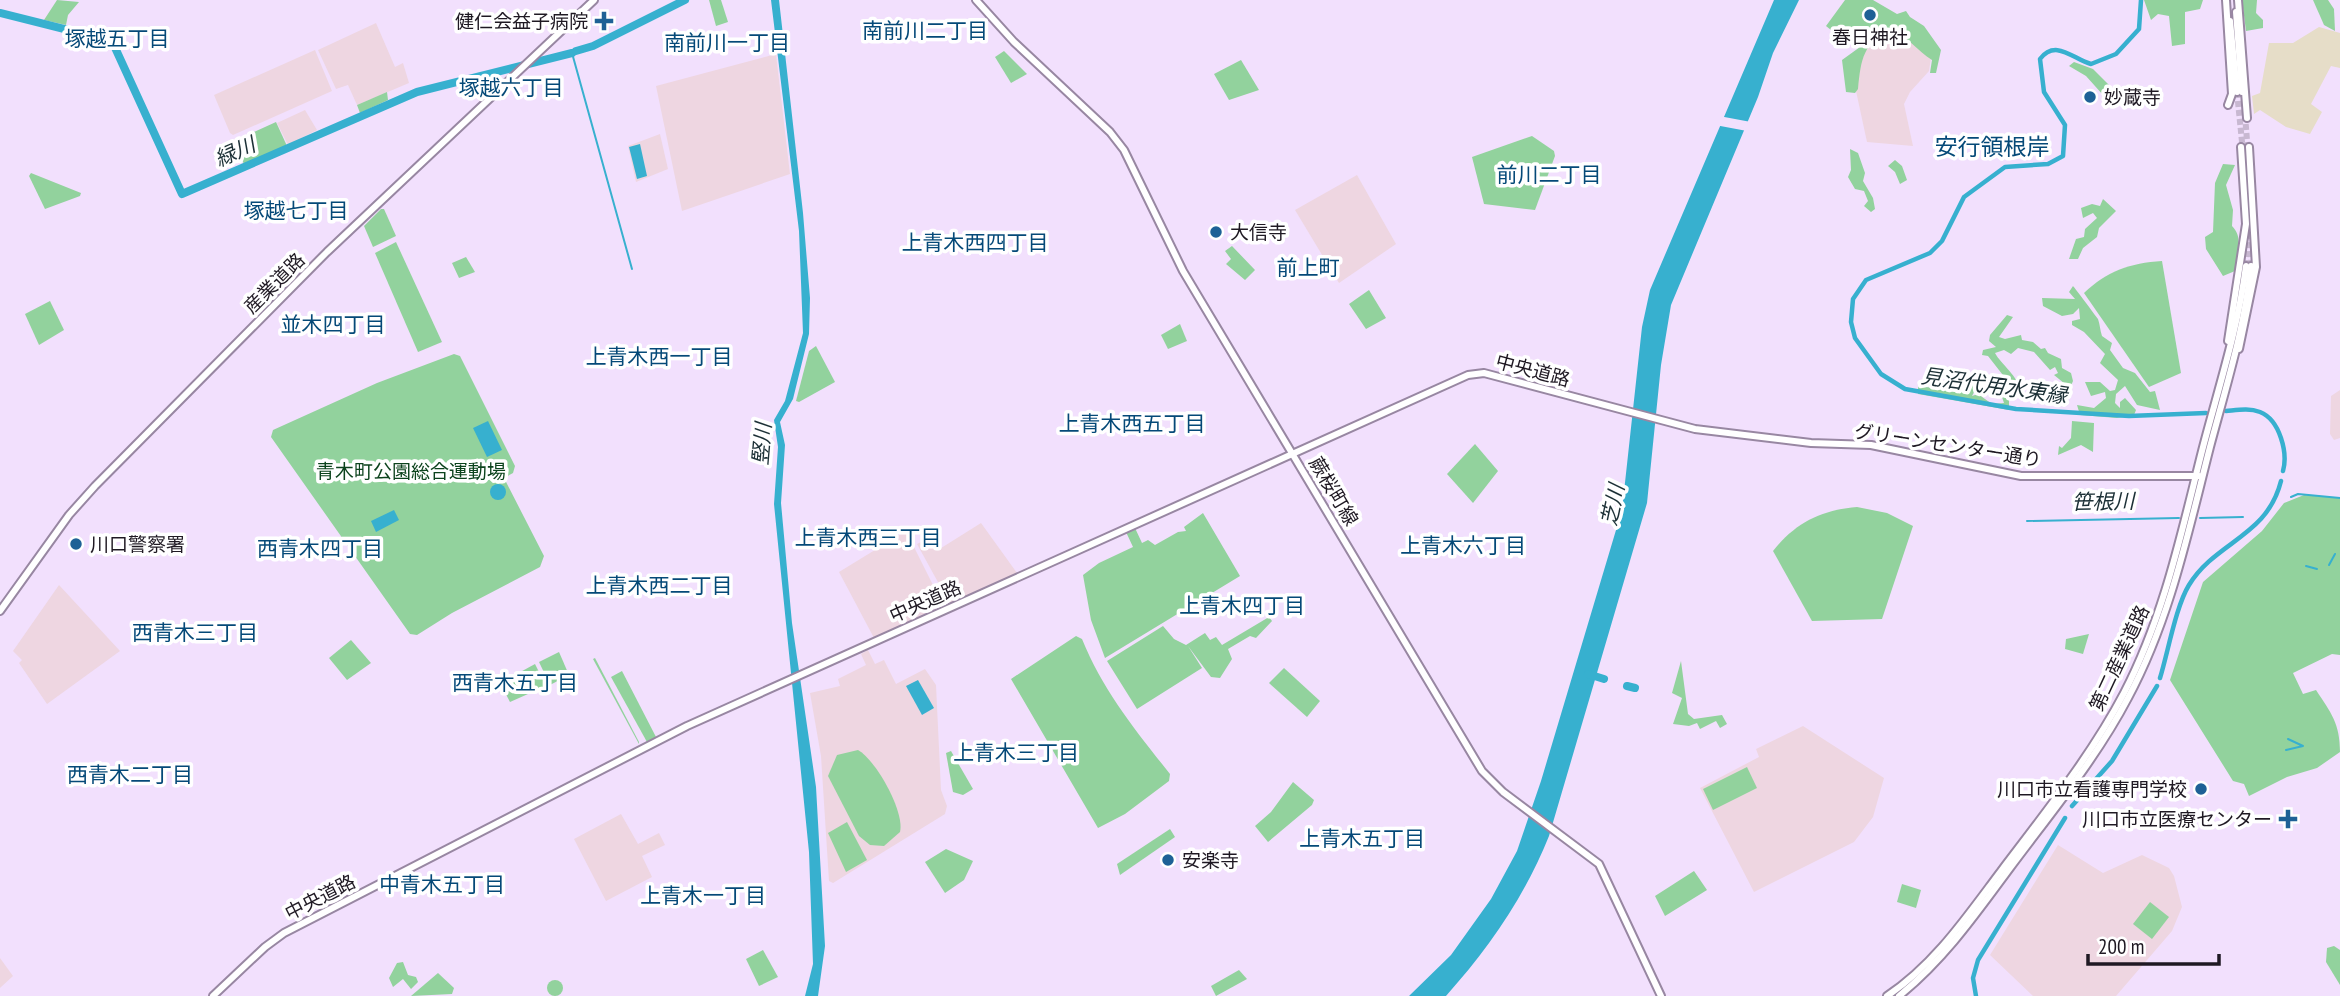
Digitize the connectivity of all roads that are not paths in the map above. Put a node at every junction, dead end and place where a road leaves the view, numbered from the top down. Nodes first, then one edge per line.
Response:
1 (594, 0) edge
2 (976, 0) edge
3 (2227, 0) edge
4 (2236, 0) edge
5 (2228, 105) dead end
6 (2247, 118) tunnel mouth
7 (2248, 266) tunnel mouth
8 (2228, 367) junction
9 (1688, 427) joint
10 (1292, 453) junction
11 (2199, 476) junction
12 (0, 611) edge
13 (214, 996) edge
14 (1661, 996) edge
15 (1887, 996) edge
16 (1899, 996) edge

1 - 12 main road, 産業道路
2 - 10 main road, 蕨桜町線
3 - 4 main road
3 - 5 main road
4 - 6 main road
7 - 8 main road, 第二産業道路
8 - 8 main road
8 - 11 main road, 第二産業道路
9 - 10 main road, 中央道路
9 - 11 main road, グリーンセンター通り
10 - 13 main road, 中央道路
10 - 14 main road, 蕨桜町線
11 - 15 main road, 第二産業道路
11 - 16 main road, 第二産業道路

